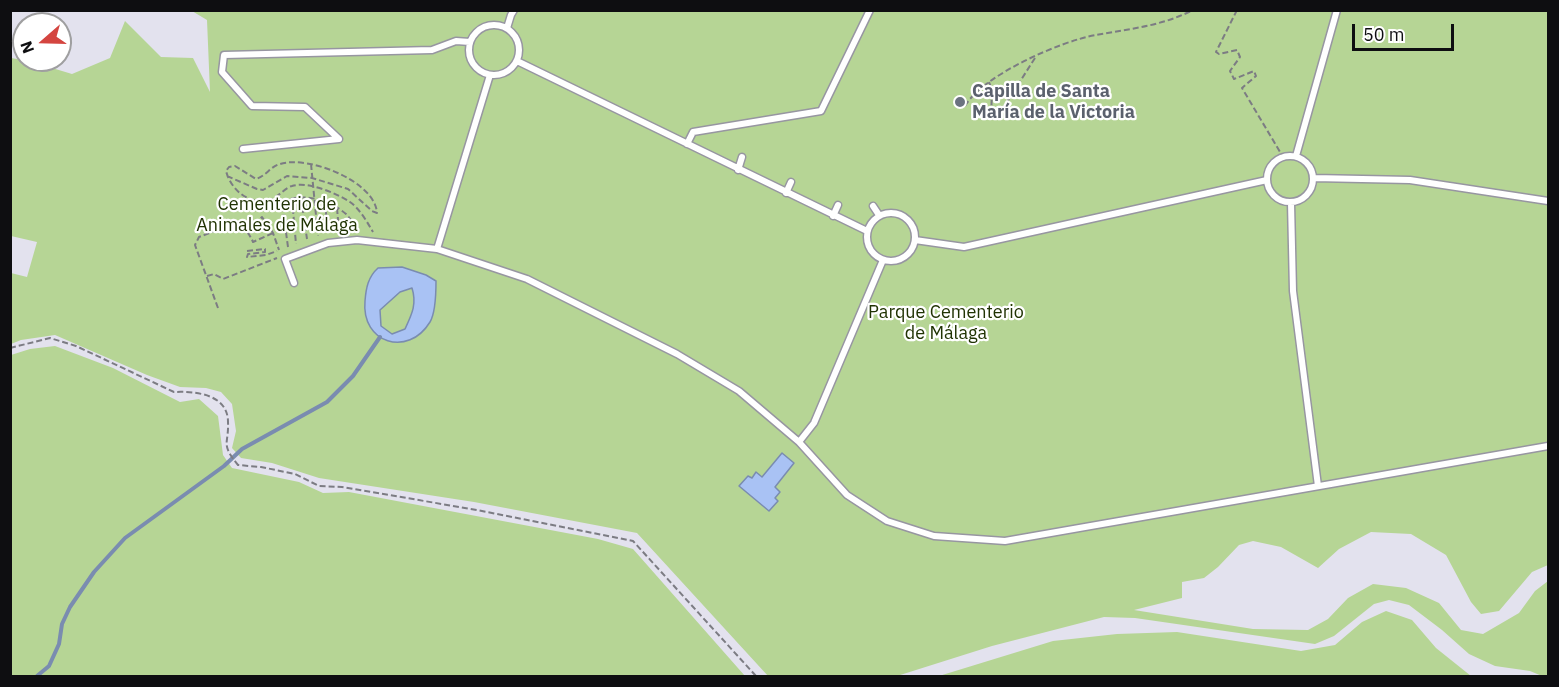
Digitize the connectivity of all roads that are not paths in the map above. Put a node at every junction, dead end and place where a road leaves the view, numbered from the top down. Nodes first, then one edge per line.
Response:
1 (514, 10) edge
2 (870, 10) edge
3 (1337, 10) edge
4 (507, 28) junction
5 (470, 42) junction
6 (517, 61) junction
7 (490, 75) junction
8 (687, 144) junction
9 (243, 149) dead end
10 (1296, 156) junction
11 (742, 157) dead end
12 (738, 170) junction
13 (1314, 178) junction
14 (1266, 180) junction
15 (791, 182) dead end
16 (786, 193) junction
17 (1548, 201) edge
18 (1291, 203) junction
19 (838, 205) dead end
20 (873, 206) dead end
21 (879, 215) junction
22 (833, 216) junction
23 (867, 231) junction
24 (915, 240) junction
25 (437, 249) junction
26 (883, 260) junction
27 (294, 283) dead end
28 (799, 442) junction
29 (1548, 447) edge
30 (1318, 486) junction

1 - 4 lane
2 - 8 lane
3 - 10 lane
4 - 5 lane
4 - 6 lane
5 - 7 lane
5 - 9 lane
6 - 7 lane
6 - 8 lane
7 - 25 lane
8 - 12 lane
10 - 13 lane
10 - 14 lane
11 - 12 lane
12 - 16 lane
13 - 17 lane
13 - 18 lane
14 - 18 lane
14 - 24 lane
15 - 16 lane
16 - 22 lane
18 - 30 lane
19 - 22 lane
20 - 21 lane
21 - 23 lane
21 - 24 lane
22 - 23 lane
23 - 26 lane
24 - 26 lane
25 - 27 lane
25 - 28 lane
26 - 28 lane
28 - 30 lane
29 - 30 lane

